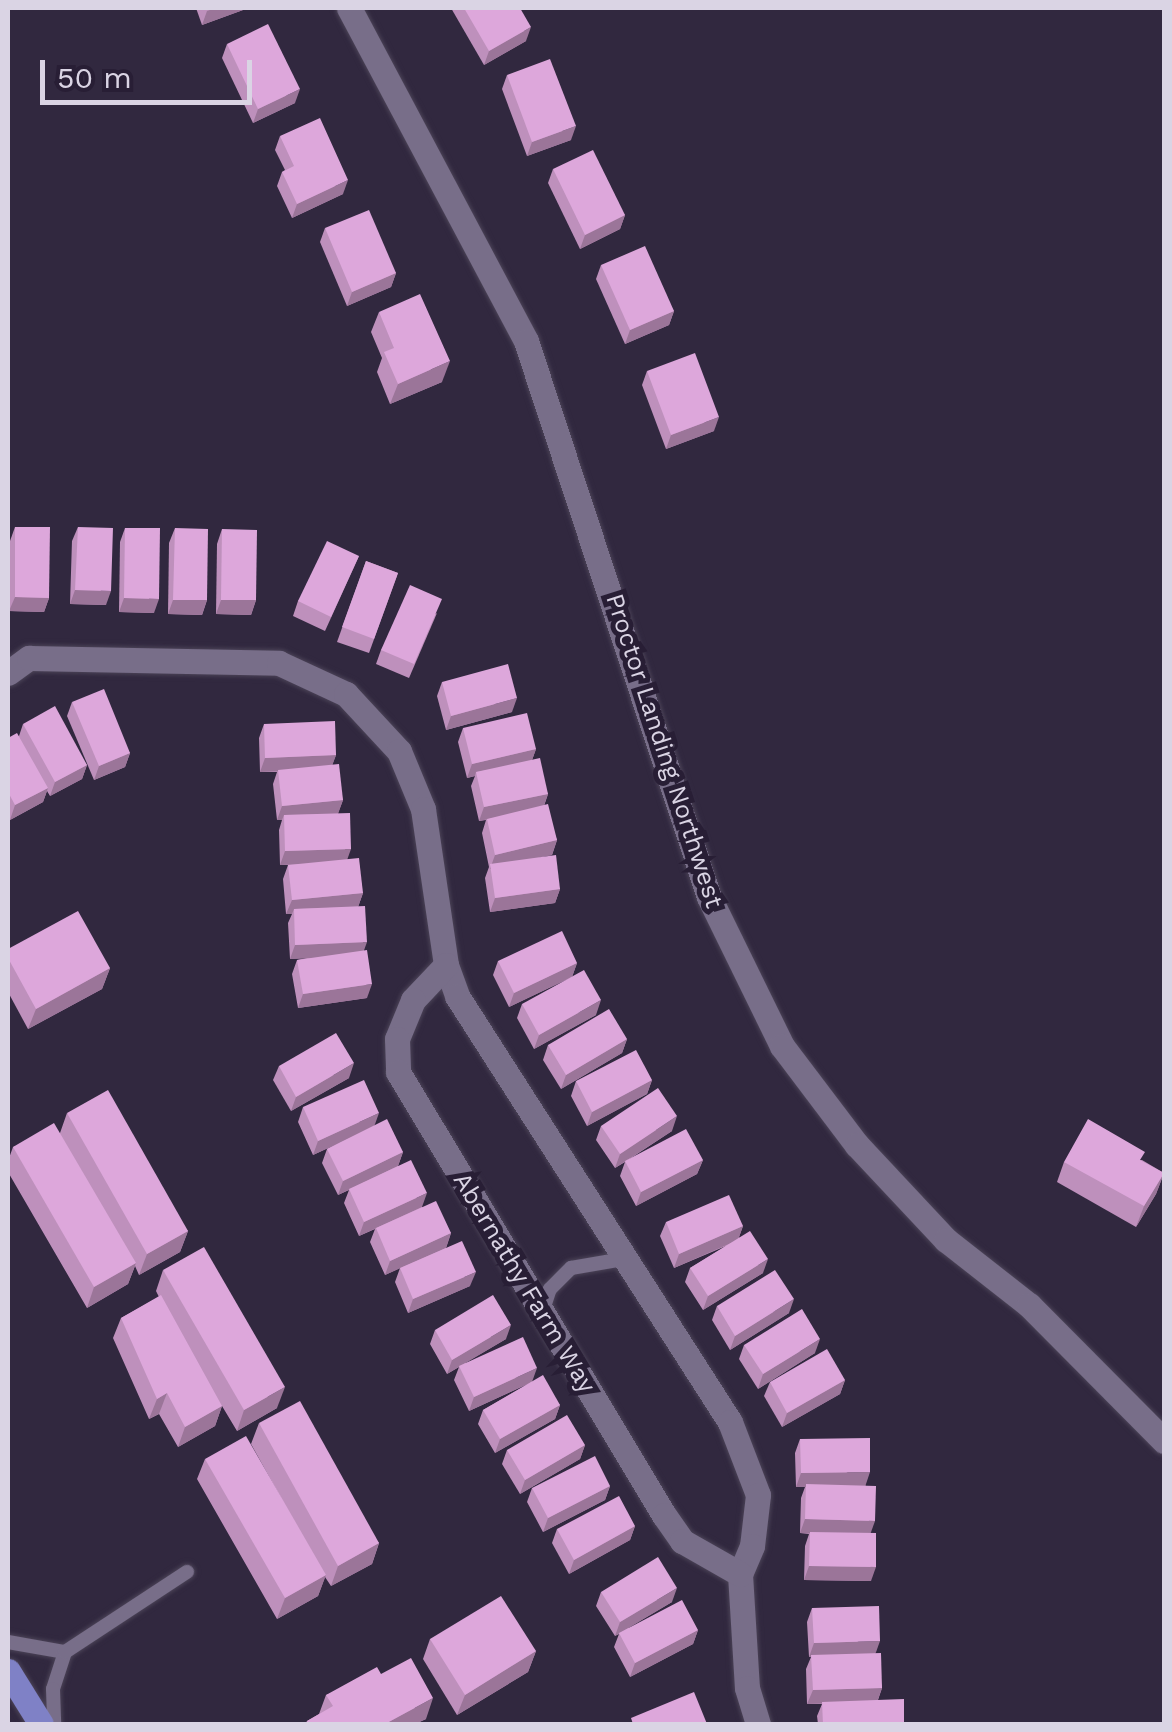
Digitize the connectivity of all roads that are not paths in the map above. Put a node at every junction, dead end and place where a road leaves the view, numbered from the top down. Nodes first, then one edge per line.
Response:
1 (350, 8) edge
2 (18, 657) edge
3 (8, 673) edge
4 (446, 965) junction
5 (622, 1259) junction
6 (542, 1313) junction
7 (1164, 1441) edge
8 (187, 1572) dead end
9 (740, 1574) junction
10 (8, 1642) edge
11 (64, 1652) junction
12 (8, 1670) edge
13 (42, 1724) edge
14 (54, 1724) edge
15 (758, 1724) edge

1 - 7 street, Proctor Landing Northwest
2 - 3 street
2 - 4 street
4 - 5 street
4 - 6 street, Abernathy Farm Way
5 - 6 lane
5 - 9 street
6 - 9 street, Abernathy Farm Way
8 - 11 lane
9 - 15 street
10 - 11 lane
11 - 14 lane
12 - 13 main road

